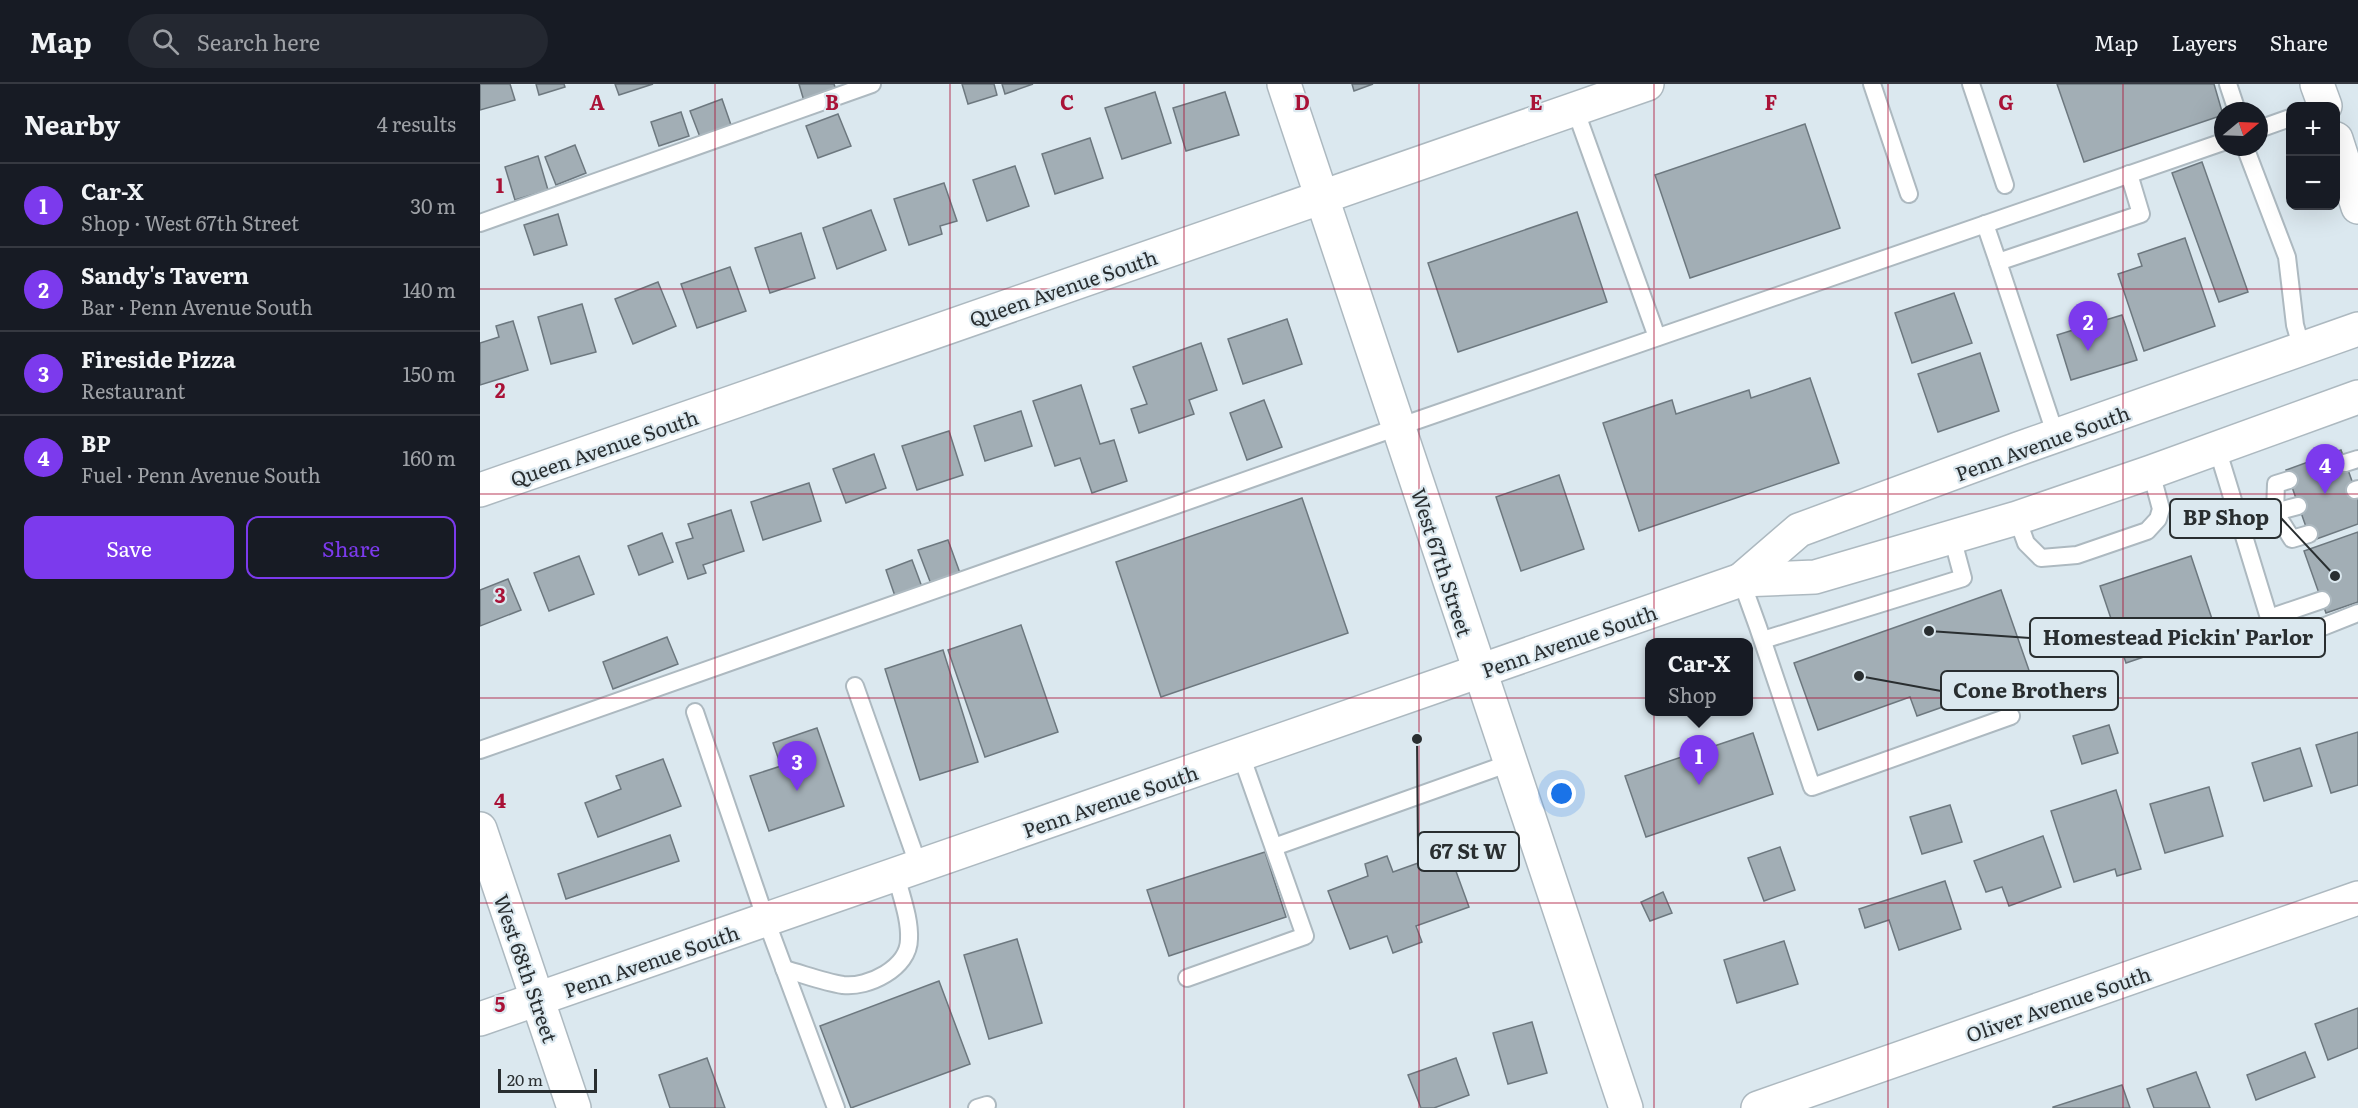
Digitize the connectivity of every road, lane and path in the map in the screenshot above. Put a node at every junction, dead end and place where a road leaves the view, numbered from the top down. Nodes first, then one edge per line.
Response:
1 (873, 84) edge
2 (1284, 84) edge
3 (1647, 84) edge
4 (1872, 84) edge
5 (1971, 84) edge
6 (2228, 84) edge
7 (2317, 84) edge
8 (2234, 102) edge
9 (2324, 102) edge
10 (1575, 109) junction
11 (2286, 119) edge
12 (2268, 126) edge
13 (2214, 145) edge
14 (2340, 151) edge
15 (2249, 156) edge
16 (2129, 174) junction
17 (2005, 185) dead end
18 (1909, 194) dead end
19 (1323, 196) junction
20 (2358, 207) edge
21 (480, 223) edge
22 (1985, 224) junction
23 (1998, 262) junction
24 (2358, 329) edge
25 (1657, 337) junction
26 (2302, 349) junction
27 (2358, 397) edge
28 (1398, 427) junction
29 (2056, 436) junction
30 (2217, 448) junction
31 (2151, 472) junction
32 (2289, 480) dead end
33 (480, 490) edge
34 (2298, 506) dead end
35 (2275, 512) junction
36 (2017, 518) junction
37 (2240, 521) junction
38 (2309, 534) dead end
39 (1952, 537) junction
40 (1741, 580) junction
41 (2322, 600) dead end
42 (2358, 613) edge
43 (2269, 618) junction
44 (1763, 640) junction
45 (1479, 672) junction
46 (855, 686) dead end
47 (695, 712) dead end
48 (2011, 716) dead end
49 (480, 750) edge
50 (1241, 755) junction
51 (1510, 763) junction
52 (480, 829) edge
53 (1274, 847) junction
54 (907, 871) junction
55 (2358, 898) edge
56 (766, 920) junction
57 (784, 969) junction
58 (1187, 978) dead end
59 (538, 999) junction
60 (480, 1019) edge
61 (574, 1108) edge
62 (836, 1108) edge
63 (1626, 1108) edge
64 (1758, 1108) edge

1 - 21 lane
2 - 19 street, West 67th Street
3 - 10 street, Queen Avenue South
4 - 18 lane
5 - 17 lane
6 - 8 lane
7 - 9 street
10 - 19 street, Queen Avenue South
10 - 25 lane
11 - 12 lane
13 - 16 lane
14 - 20 street
15 - 26 lane
16 - 22 lane
16 - 23 lane
19 - 28 street, West 67th Street
19 - 33 street, Queen Avenue South
22 - 23 lane
22 - 25 lane
23 - 29 lane
24 - 26 street, Penn Avenue South
25 - 28 lane
26 - 29 street, Penn Avenue South
27 - 30 street, Penn Avenue South
28 - 45 street, West 67th Street
28 - 49 lane
29 - 40 street, Penn Avenue South
30 - 31 street, Penn Avenue South
30 - 37 lane
31 - 36 street, Penn Avenue South
31 - 36 lane
32 - 35 lane
34 - 35 lane
35 - 37 lane
35 - 38 lane
36 - 39 street, Penn Avenue South
37 - 43 lane
39 - 40 street, Penn Avenue South
39 - 44 lane
40 - 44 lane
40 - 45 street, Penn Avenue South
41 - 43 lane
42 - 43 lane
44 - 48 lane
45 - 50 street, Penn Avenue South
45 - 51 street, West 67th Street
46 - 54 lane
47 - 56 lane
50 - 53 lane
50 - 54 street, Penn Avenue South
51 - 53 lane
51 - 63 street, West 67th Street
52 - 59 street, West 68th Street
53 - 58 lane
54 - 56 street, Penn Avenue South
54 - 57 lane
55 - 64 street, Oliver Avenue South
56 - 57 lane
56 - 59 street, Penn Avenue South
57 - 62 lane
59 - 60 street, Penn Avenue South
59 - 61 street, West 68th Street

